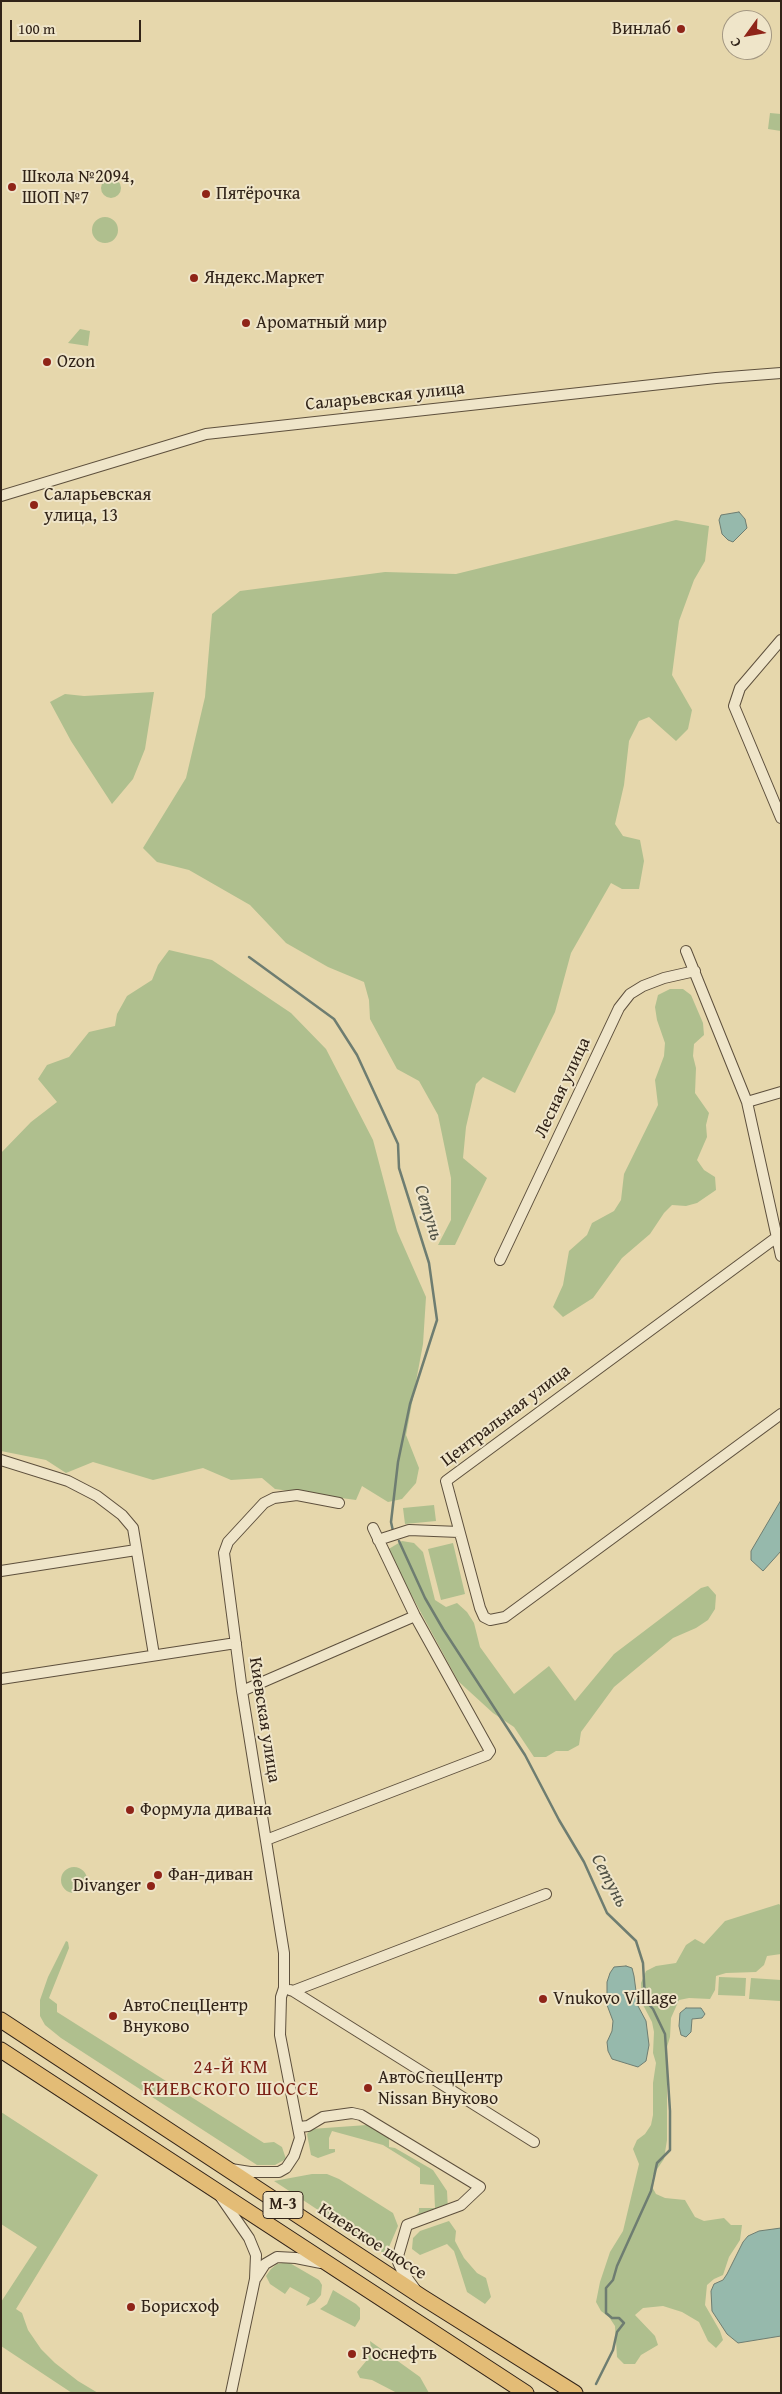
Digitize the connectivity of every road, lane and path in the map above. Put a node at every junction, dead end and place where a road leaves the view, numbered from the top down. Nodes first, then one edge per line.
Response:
1 (781, 373) edge
2 (1, 496) edge
3 (781, 640) edge
4 (781, 818) edge
5 (686, 951) dead end
6 (695, 971) junction
7 (781, 1092) edge
8 (747, 1102) junction
9 (777, 1237) junction
10 (781, 1256) edge
11 (500, 1260) dead end
12 (781, 1414) edge
13 (1, 1460) edge
14 (339, 1504) dead end
15 (373, 1528) dead end
16 (459, 1532) junction
17 (378, 1540) junction
18 (136, 1550) junction
19 (1, 1571) edge
20 (415, 1616) junction
21 (236, 1643) junction
22 (154, 1655) junction
23 (1, 1679) edge
24 (242, 1691) junction
25 (266, 1840) junction
26 (546, 1894) dead end
27 (288, 1989) junction
28 (1, 2020) edge
29 (1, 2050) edge
30 (300, 2128) junction
31 (534, 2142) dead end
32 (227, 2168) junction
33 (215, 2189) junction
34 (330, 2265) junction
35 (255, 2279) junction
36 (422, 2297) junction
37 (571, 2390) edge
38 (231, 2393) edge
39 (526, 2393) edge

1 - 2 street, Саларьевская улица
3 - 4 street
5 - 6 street
6 - 8 street
6 - 11 street, Лесная улица
7 - 8 street
8 - 9 street
9 - 10 street
9 - 16 street, Центральная улица
12 - 16 street, Центральная улица
13 - 18 street
14 - 21 street, Киевская улица
15 - 17 street
16 - 17 street
17 - 20 street
18 - 19 street
18 - 22 street
20 - 24 street
20 - 25 street
21 - 22 street
21 - 24 street, Киевская улица
22 - 23 street
24 - 25 street, Киевская улица
25 - 27 street, Киевская улица
26 - 27 street
27 - 30 street, Киевская улица
27 - 31 street
28 - 32 highway, Киевское шоссе / М-3
29 - 33 highway, М-3
30 - 32 street, Киевская улица
30 - 36 street
32 - 36 highway, Киевское шоссе / М-3
33 - 34 highway, М-3
33 - 35 street
34 - 35 street
34 - 39 highway, М-3
35 - 38 street
36 - 37 highway, Киевское шоссе / М-3

